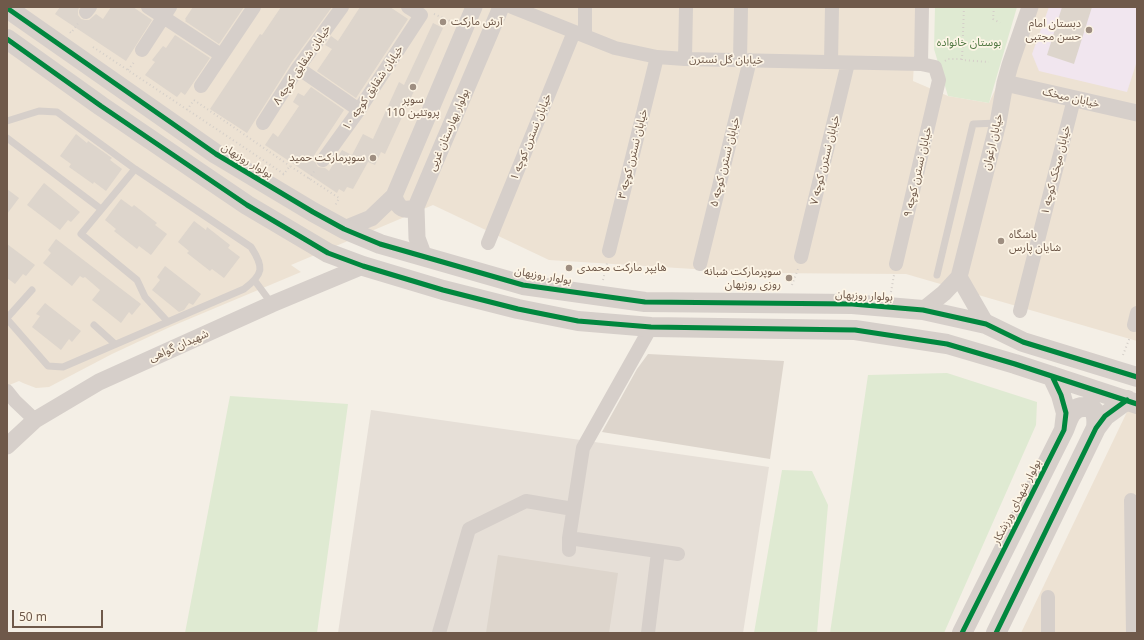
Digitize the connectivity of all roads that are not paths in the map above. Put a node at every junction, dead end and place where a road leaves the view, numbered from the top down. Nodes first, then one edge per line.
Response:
1 (148, 7) edge
2 (254, 7) edge
3 (342, 7) edge
4 (408, 7) edge
5 (474, 7) edge
6 (501, 7) edge
7 (512, 7) edge
8 (585, 7) edge
9 (686, 7) edge
10 (741, 7) edge
11 (832, 7) edge
12 (922, 7) edge
13 (1030, 7) edge
14 (14, 10) edge
15 (167, 12) edge
16 (580, 34) junction
17 (7, 39) edge
18 (142, 50) dead end
19 (221, 55) junction
20 (657, 57) junction
21 (685, 59) junction
22 (745, 60) junction
23 (831, 62) junction
24 (848, 63) junction
25 (921, 64) junction
26 (298, 68) junction
27 (937, 74) joint
28 (1005, 82) junction
29 (201, 86) road end
30 (1074, 99) junction
31 (359, 110) junction
32 (1137, 113) edge
33 (7, 121) edge
34 (263, 123) dead end
35 (998, 123) junction
36 (7, 138) edge
37 (216, 154) junction
38 (323, 160) dead end
39 (135, 169) junction
40 (203, 176) junction
41 (394, 196) junction
42 (416, 207) junction
43 (102, 209) junction
44 (344, 229) junction
45 (488, 243) dead end
46 (609, 251) road end
47 (802, 256) road end
48 (424, 257) junction
49 (700, 264) dead end
50 (896, 264) dead end
51 (363, 266) junction
52 (937, 275) dead end
53 (959, 277) junction
54 (255, 281) junction
55 (32, 290) dead end
56 (272, 304) junction
57 (923, 310) junction
58 (1020, 310) dead end
59 (7, 318) edge
60 (168, 322) junction
61 (986, 324) junction
62 (94, 325) dead end
63 (651, 327) junction
64 (115, 344) junction
65 (1052, 376) junction
66 (1137, 377) edge
67 (10, 399) edge
68 (1132, 402) edge
69 (35, 420) junction
70 (1096, 428) junction
71 (1064, 430) junction
72 (7, 446) edge
73 (1131, 500) dead end
74 (573, 509) junction
75 (658, 552) junction
76 (678, 554) dead end
77 (1048, 597) dead end
78 (1135, 605) edge
79 (439, 633) edge
80 (648, 633) edge
81 (962, 633) edge
82 (996, 633) edge
83 (1048, 633) edge
84 (1133, 633) edge

1 - 15 street
2 - 19 street
3 - 26 street, خیابان شقایق کوچه ۸
4 - 31 street, خیابان شقایق کوچه ۱۰
5 - 41 street
6 - 42 street, بولوار بهارستان غربی
7 - 16 street, خیابان گل نسترن
8 - 16 street
9 - 21 street
10 - 22 street, خیابان نسترن کوچه ۵
11 - 23 street
12 - 25 street
13 - 28 street, خیابان ارغوان
14 - 37 main road, بولوار روزبهان
15 - 18 street
15 - 19 street
16 - 20 street, خیابان گل نسترن
16 - 45 street, خیابان نسترن کوچه ۱
17 - 40 main road
19 - 29 street
20 - 21 street, خیابان گل نسترن
20 - 46 street, خیابان نسترن کوچه ۳
21 - 22 street, خیابان گل نسترن
22 - 23 street, خیابان گل نسترن
22 - 49 street, خیابان نسترن کوچه ۵
23 - 24 street, خیابان گل نسترن
24 - 25 street, خیابان گل نسترن
24 - 47 street, خیابان نسترن کوچه ۷
25 - 27 street, خیابان گل نسترن
26 - 31 street
26 - 34 street, خیابان شقایق کوچه ۸
27 - 50 street, خیابان نسترن کوچه ۹
28 - 30 street, خیابان میخک
28 - 35 street, خیابان ارغوان
30 - 32 street, خیابان میخک
30 - 58 street, خیابان میخک کوچه ۱
31 - 38 street, خیابان شقایق کوچه ۱۰
33 - 39 lane
35 - 52 lane
35 - 53 street, خیابان ارغوان
36 - 43 lane
37 - 40 main road
37 - 44 main road, بولوار روزبهان
39 - 43 lane
39 - 54 lane
40 - 51 main road
41 - 42 street
41 - 44 street
42 - 48 street, بولوار بهارستان غربی
43 - 60 lane
44 - 48 main road, بولوار روزبهان
48 - 57 main road, بولوار روزبهان
51 - 56 street, شهیدان گواهی
51 - 63 main road
53 - 57 street
53 - 61 street
54 - 56 lane
54 - 60 lane
55 - 59 lane
56 - 69 street, شهیدان گواهی
57 - 61 main road, بولوار روزبهان
59 - 64 lane
60 - 64 lane
61 - 66 main road, بولوار روزبهان
62 - 64 lane
63 - 65 main road
63 - 74 street
65 - 68 main road
65 - 71 main road, بولوار شهدای ورزشکار
67 - 69 street
68 - 70 main road
69 - 72 street, شهیدان گواهی
70 - 71 main road
70 - 82 main road
71 - 81 main road, بولوار شهدای ورزشکار
73 - 78 street
74 - 75 street
74 - 79 street
75 - 76 street
75 - 80 street
77 - 83 street
78 - 84 street

